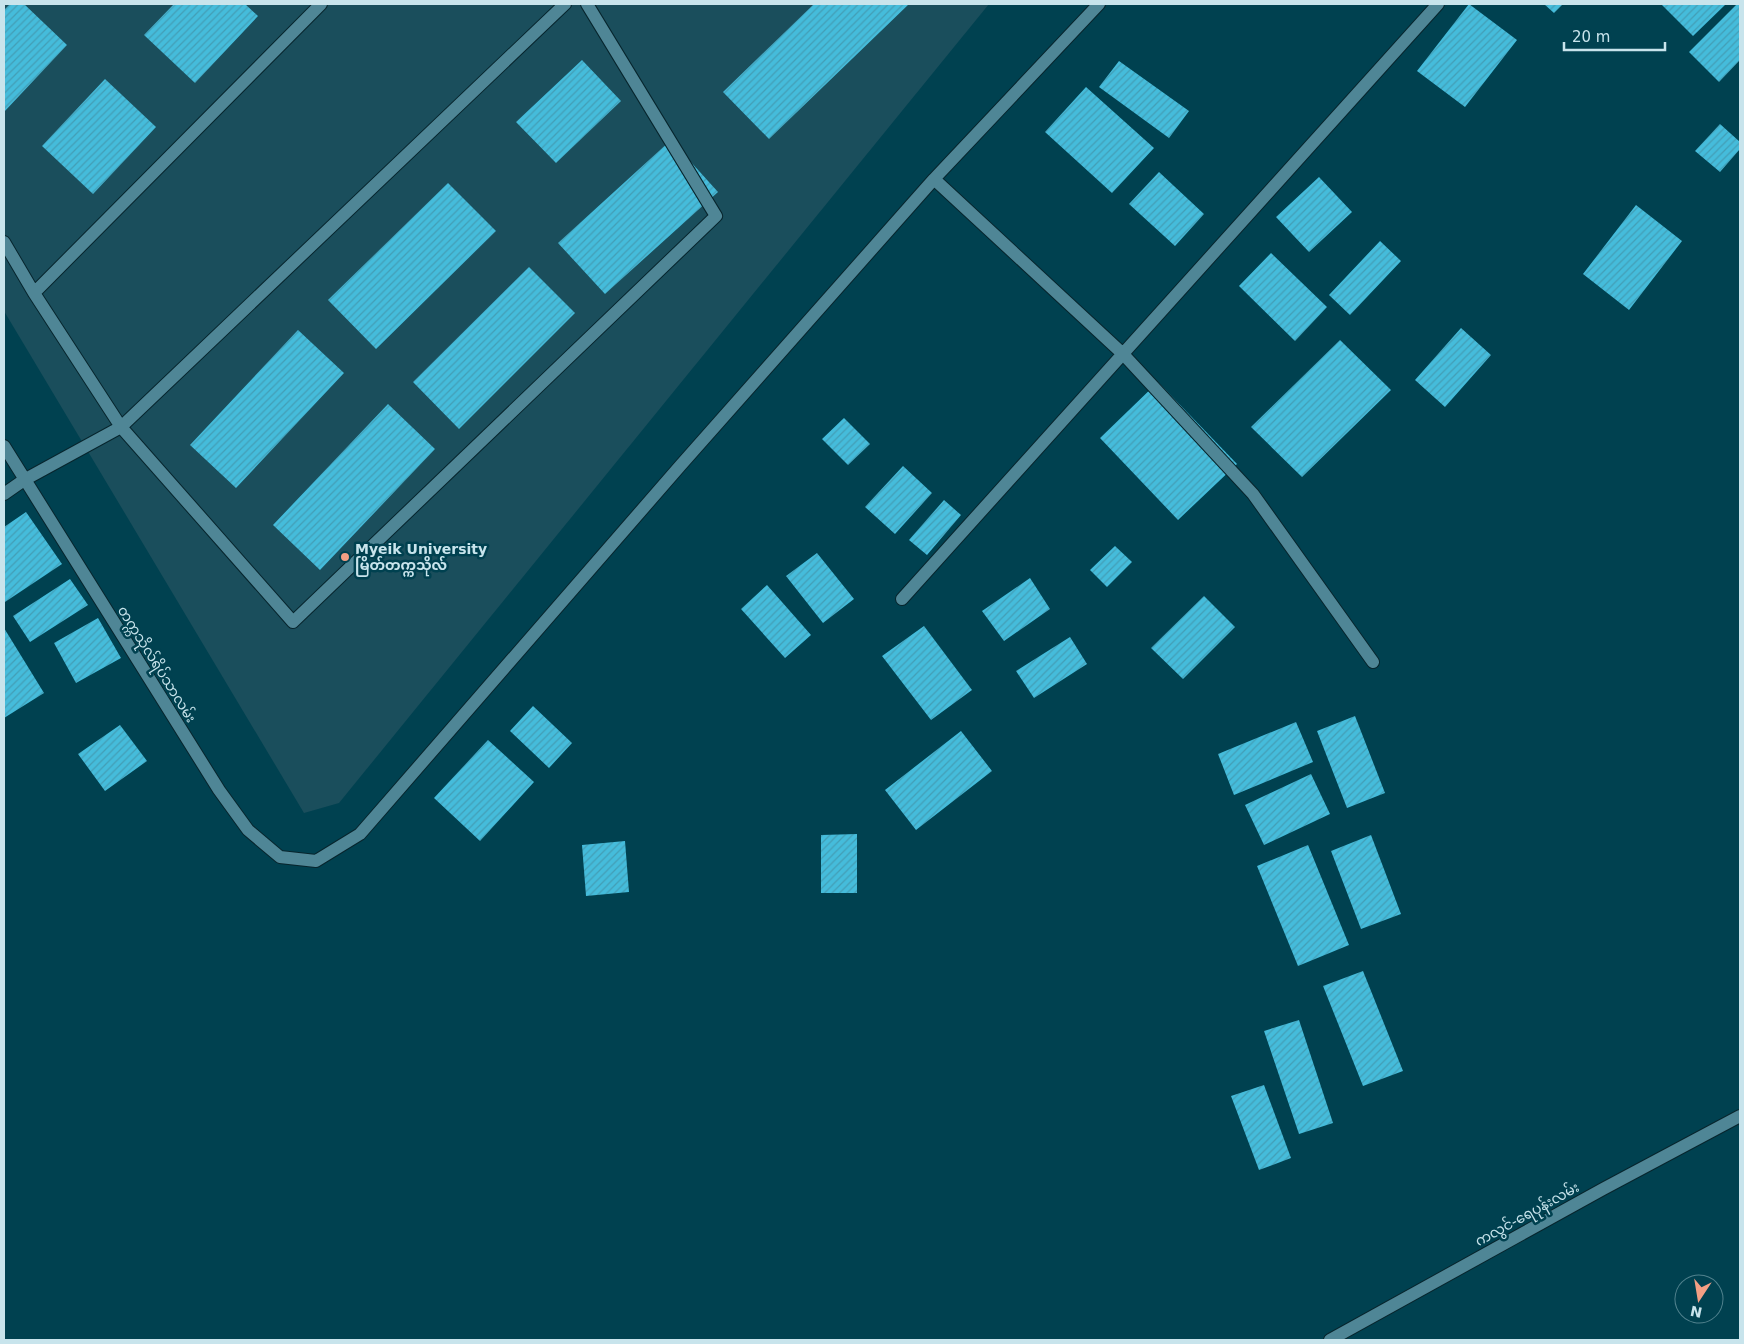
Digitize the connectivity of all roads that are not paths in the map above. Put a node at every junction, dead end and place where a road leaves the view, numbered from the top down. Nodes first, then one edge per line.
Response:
1 (321, 4) edge
2 (565, 4) edge
3 (587, 4) edge
4 (1099, 4) edge
5 (1438, 4) edge
6 (934, 179) junction
7 (4, 242) edge
8 (34, 293) junction
9 (1123, 354) junction
10 (122, 427) junction
11 (4, 446) edge
12 (24, 480) junction
13 (4, 494) edge
14 (902, 599) dead end
15 (1373, 662) dead end
16 (1740, 1116) edge
17 (1330, 1340) edge

1 - 8 street
2 - 10 street
3 - 10 street
4 - 6 street
5 - 9 street
6 - 9 street
6 - 12 street, တက္ကသိုလ်ရိပ်သာလမ်း
7 - 8 street
8 - 10 street
9 - 14 street
9 - 15 street
10 - 12 street
11 - 12 street, တက္ကသိုလ်ရိပ်သာလမ်း
12 - 13 street
16 - 17 street, ကလွင်-ရေပုန်းလမ်း

